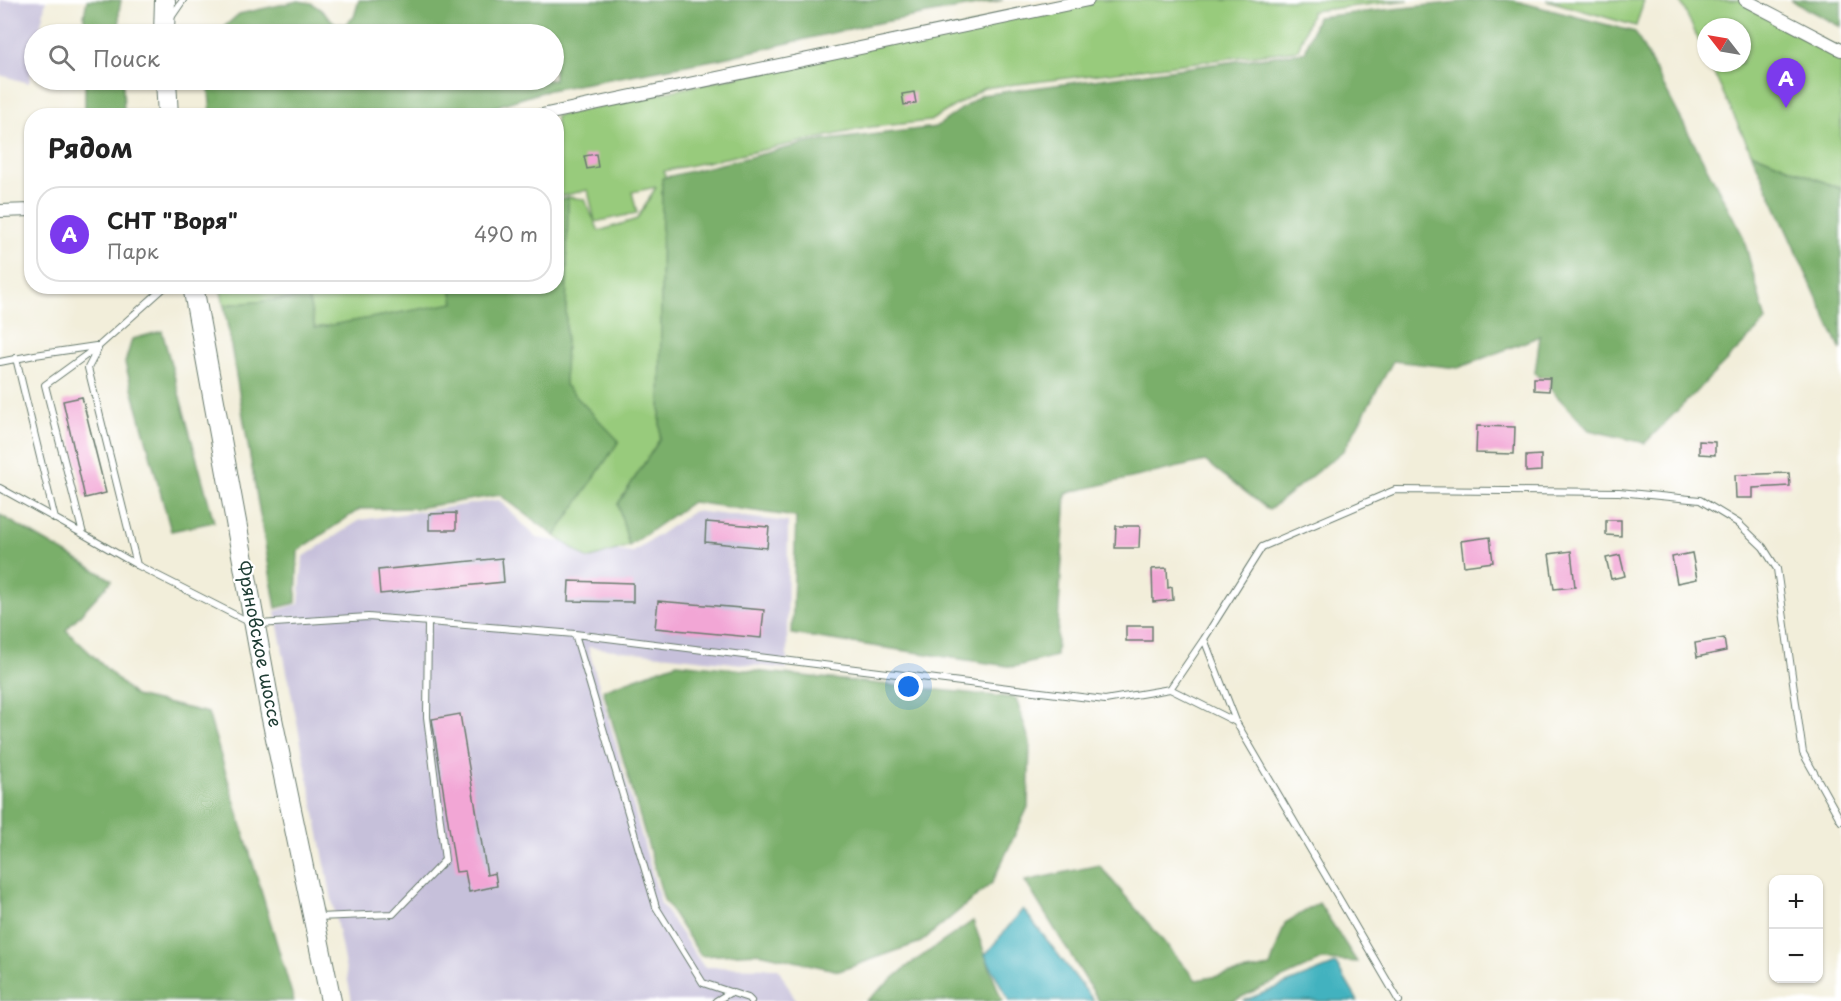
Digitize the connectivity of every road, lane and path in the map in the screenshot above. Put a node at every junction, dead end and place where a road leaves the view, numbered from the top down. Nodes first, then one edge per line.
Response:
1 (165, 0) edge
2 (183, 0) edge
3 (1088, 0) edge
4 (1745, 0) edge
5 (164, 24) edge
6 (168, 24) edge
7 (1841, 50) edge
8 (167, 90) edge
9 (168, 108) edge
10 (564, 110) edge
11 (24, 210) edge
12 (0, 211) edge
13 (157, 294) edge
14 (194, 294) edge
15 (100, 345) junction
16 (16, 358) junction
17 (0, 362) edge
18 (0, 488) edge
19 (54, 519) junction
20 (83, 534) junction
21 (137, 565) junction
22 (428, 622) junction
23 (255, 624) junction
24 (575, 634) junction
25 (1204, 639) junction
26 (1170, 689) junction
27 (1236, 722) junction
28 (1841, 821) edge
29 (314, 917) junction
30 (730, 992) junction
31 (331, 1001) edge
32 (716, 1001) edge
33 (751, 1001) edge
34 (1399, 1001) edge

1 - 5 main road
2 - 6 lane
3 - 10 street
4 - 7 street
8 - 9 main road
11 - 12 street
13 - 15 lane
14 - 23 main road, Фряновское шоссе
15 - 16 lane
15 - 20 lane
15 - 21 lane
16 - 17 lane
16 - 19 lane
18 - 19 lane
19 - 20 lane
20 - 21 lane
21 - 23 lane
22 - 23 lane
22 - 24 lane
22 - 29 lane
23 - 29 main road, Фряновское шоссе
24 - 26 lane
24 - 30 lane
25 - 26 lane
25 - 27 lane
25 - 28 lane
26 - 27 lane
27 - 34 lane
29 - 31 main road, Фряновское шоссе
30 - 32 lane
30 - 33 lane

